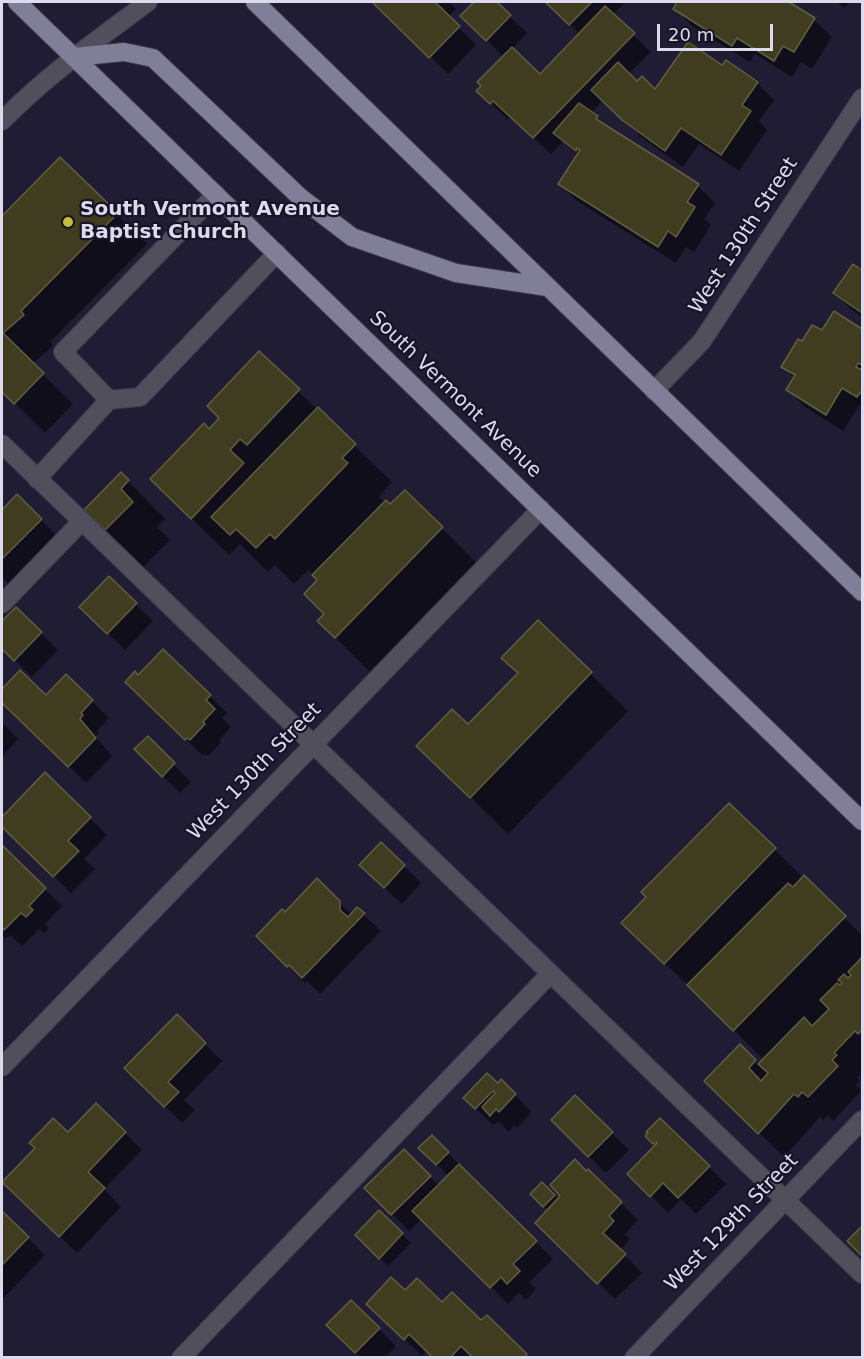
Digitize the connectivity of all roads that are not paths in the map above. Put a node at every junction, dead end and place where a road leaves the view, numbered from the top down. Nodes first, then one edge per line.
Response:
1 (17, 2) edge
2 (148, 2) edge
3 (255, 2) edge
4 (74, 57) junction
5 (862, 98) edge
6 (2, 122) edge
7 (216, 194) junction
8 (277, 253) junction
9 (547, 287) junction
10 (654, 391) junction
11 (109, 400) junction
12 (2, 444) edge
13 (38, 479) junction
14 (541, 509) junction
15 (82, 521) junction
16 (862, 592) edge
17 (2, 604) edge
18 (313, 744) junction
19 (862, 821) edge
20 (550, 974) junction
21 (2, 1067) edge
22 (862, 1120) edge
23 (785, 1201) junction
24 (862, 1274) edge
25 (181, 1358) edge
26 (634, 1358) edge

1 - 4 main road, South Vermont Avenue
2 - 4 street
3 - 9 main road
4 - 6 street
4 - 7 main road, South Vermont Avenue
4 - 9 main road
5 - 10 street, West 130th Street
7 - 8 main road, South Vermont Avenue
7 - 11 street
8 - 11 street
8 - 14 main road, South Vermont Avenue
9 - 10 main road
10 - 16 main road
11 - 13 street
12 - 13 street
13 - 15 street
14 - 18 street, West 130th Street
14 - 19 main road, South Vermont Avenue
15 - 17 street
15 - 18 street
18 - 20 street
18 - 21 street, West 130th Street
20 - 23 street
20 - 25 street
22 - 23 street, West 129th Street
23 - 24 street
23 - 26 street, West 129th Street

